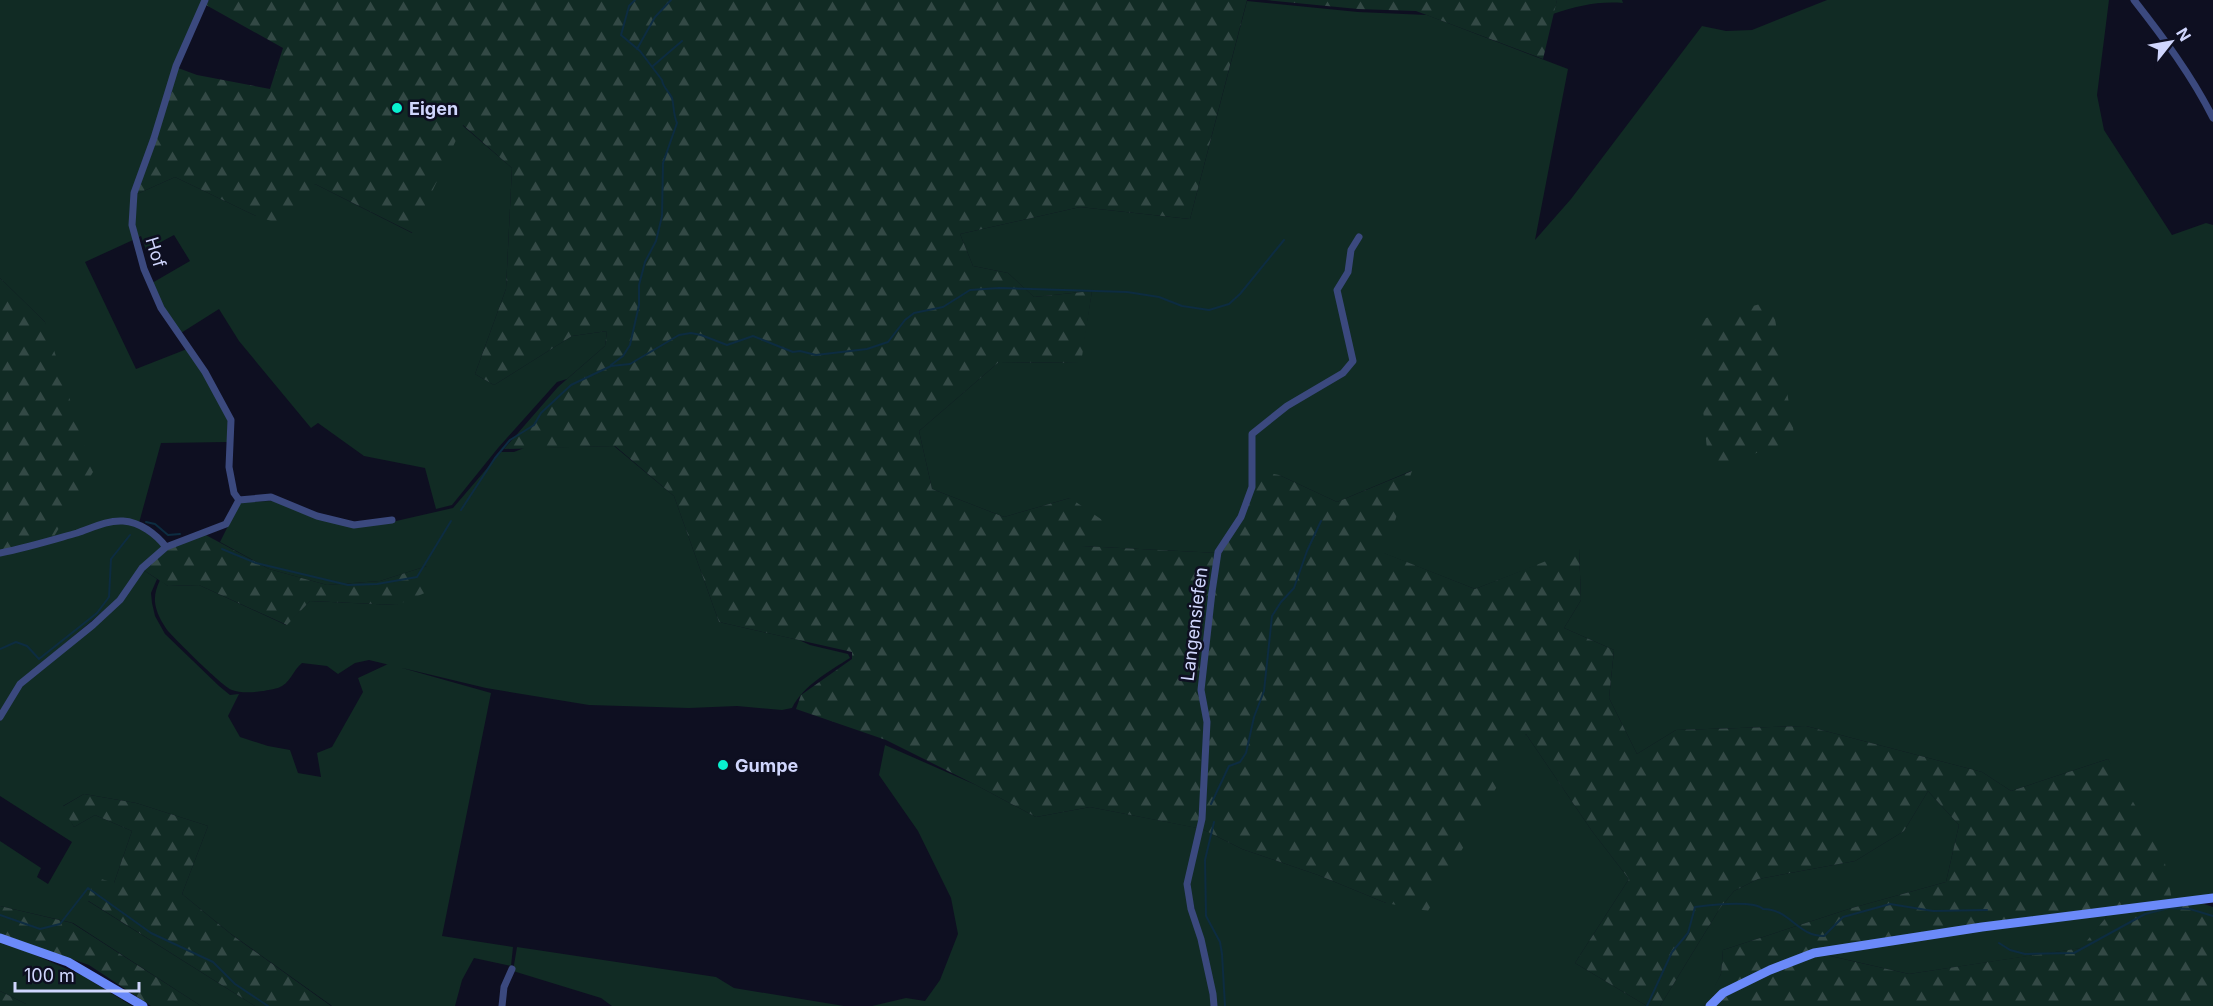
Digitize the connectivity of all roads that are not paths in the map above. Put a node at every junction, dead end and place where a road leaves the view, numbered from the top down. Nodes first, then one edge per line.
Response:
1 (205, 0) edge
2 (2134, 0) edge
3 (2213, 118) edge
4 (1359, 237) dead end
5 (238, 500) junction
6 (392, 520) dead end
7 (166, 547) junction
8 (0, 553) edge
9 (0, 717) edge
10 (2213, 898) edge
11 (0, 938) edge
12 (513, 969) dead end
13 (143, 1006) edge
14 (502, 1006) edge
15 (1214, 1006) edge
16 (1710, 1006) edge

1 - 5 street, Hof
2 - 3 street
4 - 15 street, Langensiefen
5 - 6 street
5 - 7 street
7 - 8 street
7 - 9 street
10 - 16 main road
11 - 13 main road
12 - 14 street

